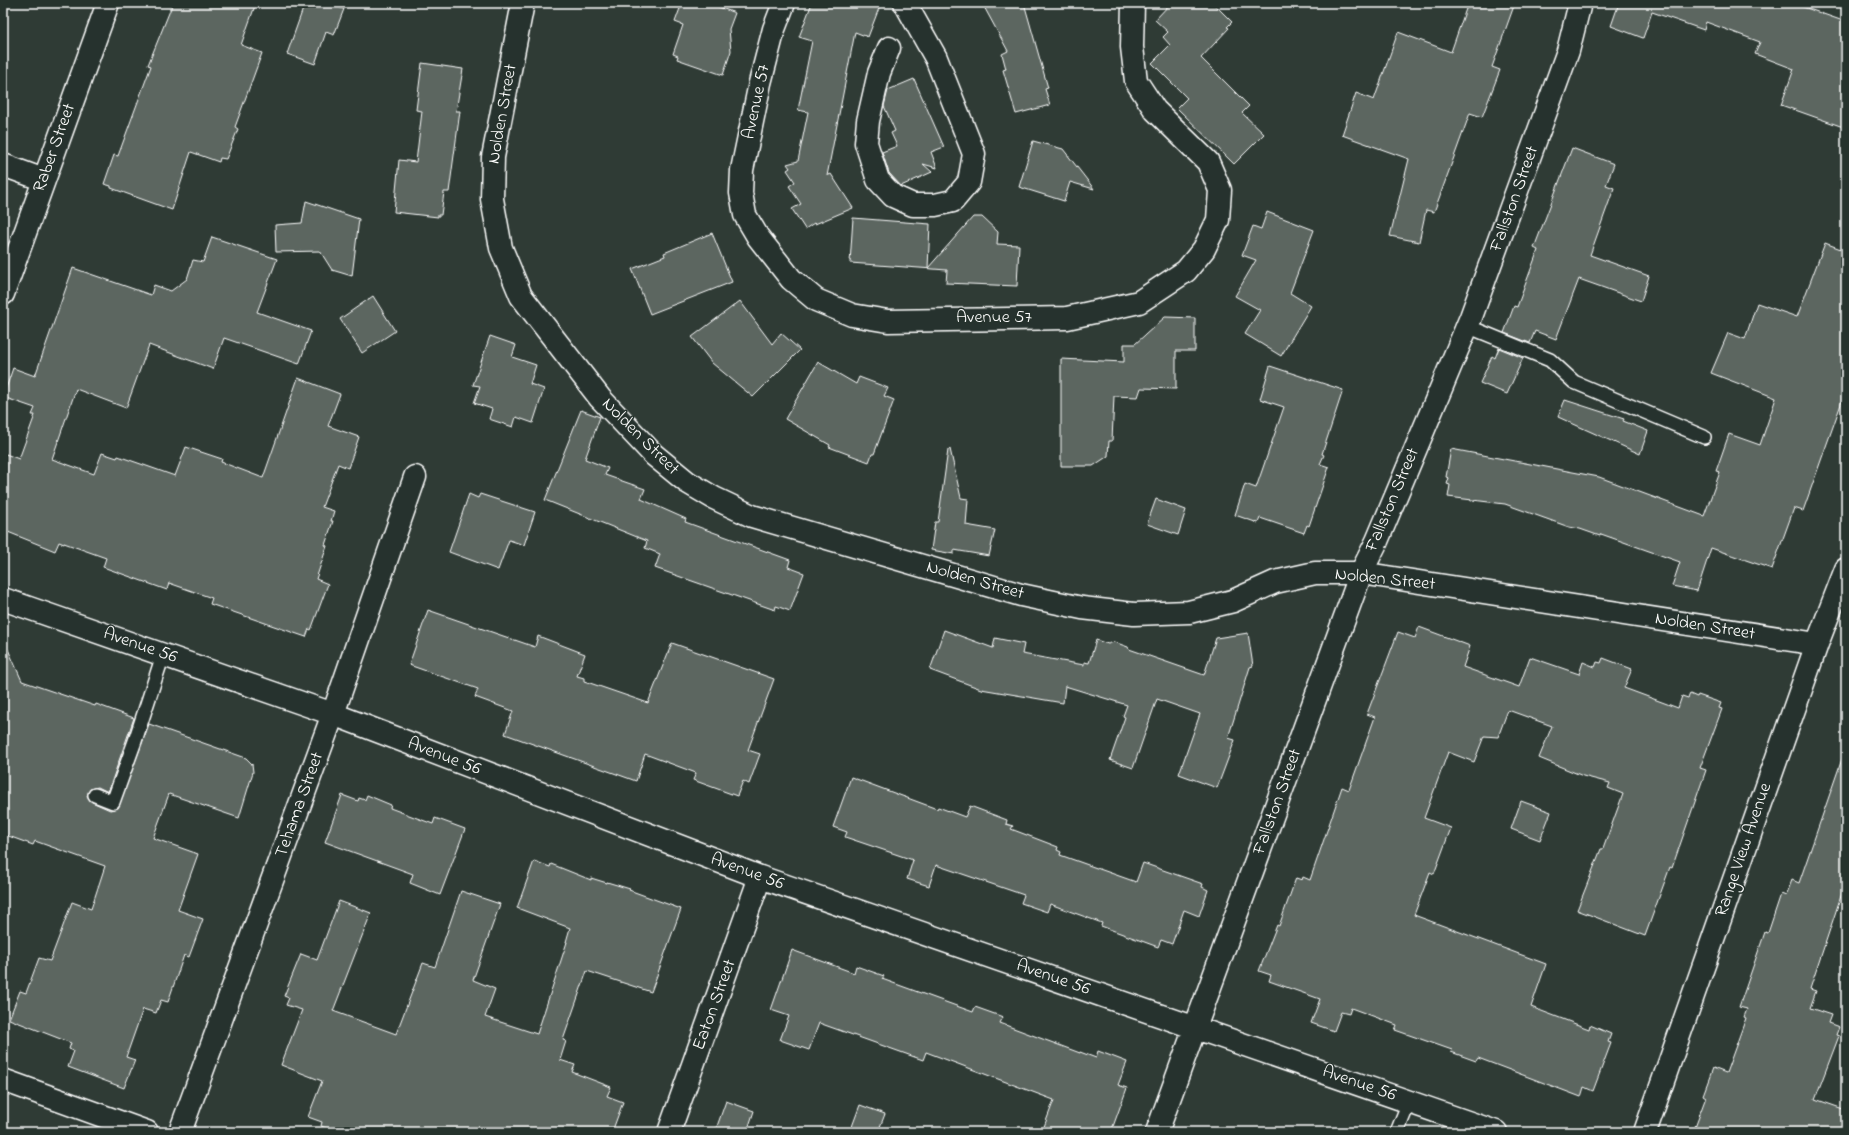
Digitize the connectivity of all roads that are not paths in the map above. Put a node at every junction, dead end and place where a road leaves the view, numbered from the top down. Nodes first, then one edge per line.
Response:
1 (108, 3) edge
2 (523, 3) edge
3 (784, 3) edge
4 (905, 3) edge
5 (1133, 3) edge
6 (1580, 3) edge
7 (889, 48) dead end
8 (3, 165) edge
9 (44, 180) junction
10 (3, 294) edge
11 (1467, 326) junction
12 (1704, 436) dead end
13 (416, 477) dead end
14 (1846, 569) edge
15 (1361, 573) junction
16 (3, 599) edge
17 (1817, 644) junction
18 (164, 655) junction
19 (333, 714) junction
20 (95, 795) dead end
21 (760, 878) junction
22 (1196, 1027) junction
23 (3, 1080) edge
24 (1409, 1102) junction
25 (148, 1132) edge
26 (180, 1132) edge
27 (669, 1132) edge
28 (1157, 1132) edge
29 (1397, 1132) edge
30 (1496, 1132) edge
31 (1644, 1132) edge

1 - 9 street, Raber Street
2 - 15 street, Nolden Street
3 - 5 street, Avenue 57
4 - 7 street
6 - 11 street, Fallston Street
8 - 9 street
9 - 10 street, Raber Street
11 - 12 lane
11 - 15 street, Fallston Street
13 - 19 street, Tehama Street
14 - 17 street, Range View Avenue
15 - 17 street, Nolden Street
15 - 22 street, Fallston Street
16 - 18 street, Avenue 56
17 - 31 street, Range View Avenue
18 - 19 street, Avenue 56
18 - 20 lane
19 - 21 street, Avenue 56
19 - 26 street, Tehama Street
21 - 22 street, Avenue 56
21 - 27 street, Eaton Street
22 - 24 street, Avenue 56
22 - 28 street, Fallston Street
23 - 25 street
24 - 29 lane
24 - 30 street, Avenue 56

